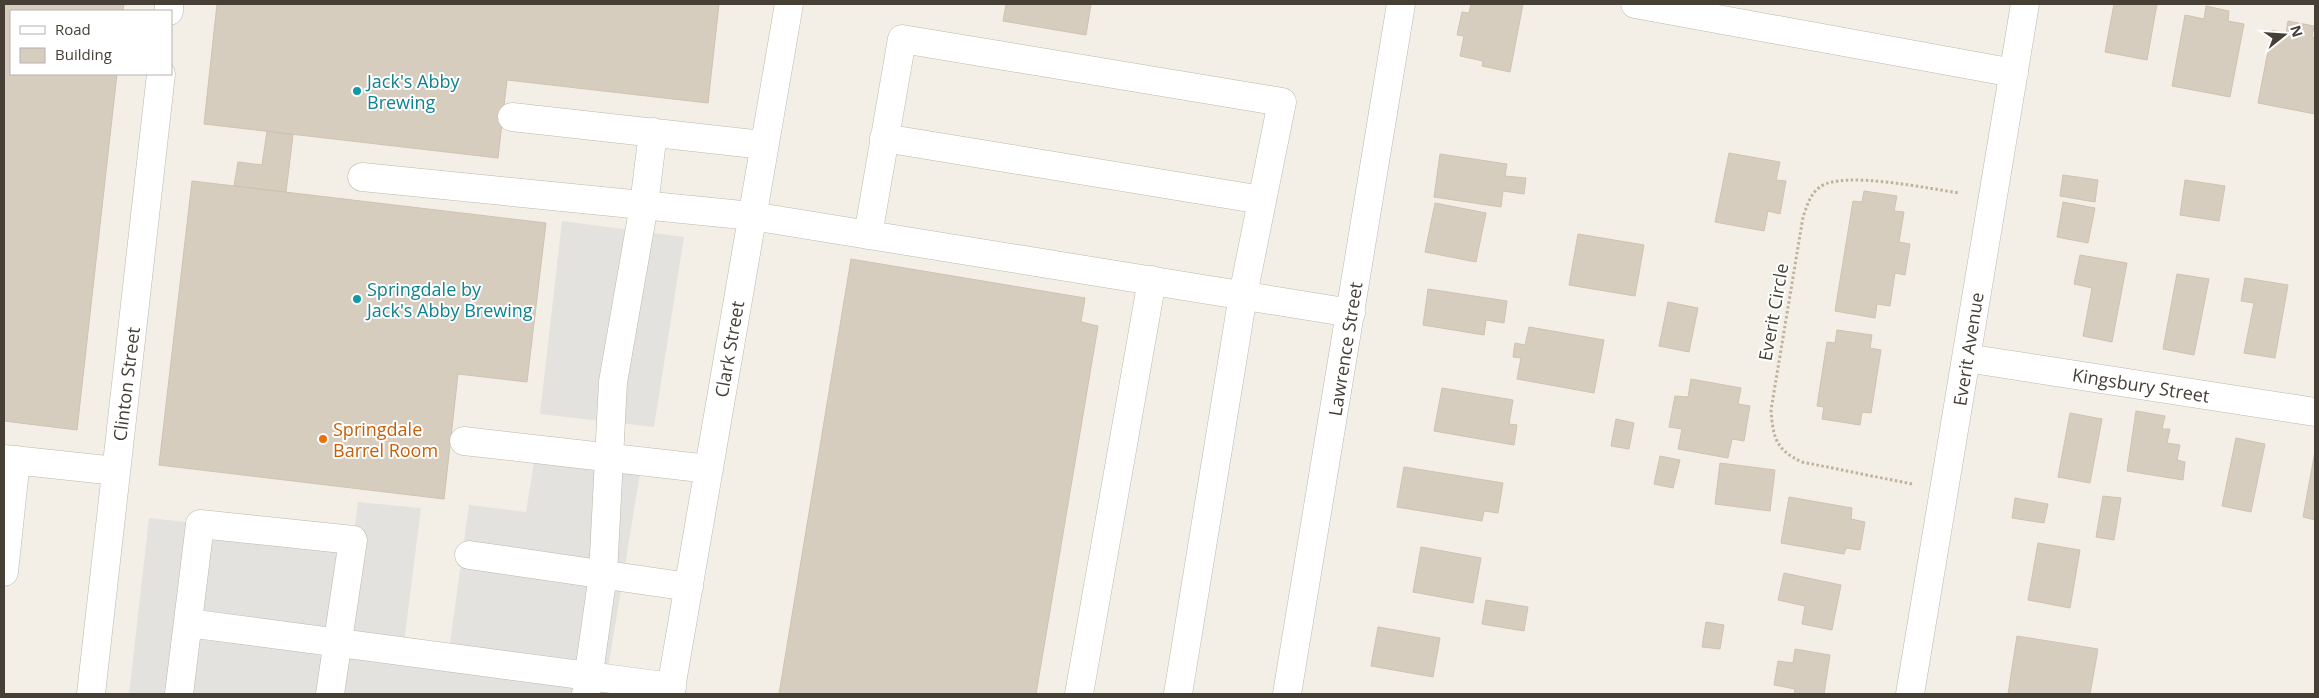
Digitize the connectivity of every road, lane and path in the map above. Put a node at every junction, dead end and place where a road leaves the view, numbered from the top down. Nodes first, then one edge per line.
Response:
1 (789, 4) edge
2 (1401, 4) edge
3 (1635, 4) edge
4 (2025, 4) edge
5 (2014, 73) junction
6 (161, 75) edge
7 (512, 117) dead end
8 (653, 132) junction
9 (884, 138) junction
10 (764, 145) junction
11 (362, 177) dead end
12 (1992, 198) junction
13 (1262, 200) junction
14 (644, 205) junction
15 (752, 216) junction
16 (868, 235) junction
17 (1152, 280) junction
18 (1243, 295) junction
19 (1351, 314) junction
20 (1966, 358) junction
21 (2315, 412) edge
22 (464, 441) dead end
23 (609, 457) junction
24 (10, 460) edge
25 (709, 469) junction
26 (116, 471) junction
27 (1944, 490) junction
28 (470, 554) dead end
29 (4, 572) edge
30 (603, 574) junction
31 (689, 587) junction
32 (188, 623) junction
33 (337, 642) junction
34 (587, 685) edge
35 (671, 691) edge
36 (90, 694) edge
37 (179, 694) edge
38 (330, 694) edge
39 (1079, 694) edge
40 (1178, 694) edge
41 (1287, 694) edge
42 (1910, 694) edge

1 - 10 street, Clark Street
2 - 19 street, Lawrence Street
3 - 5 street
4 - 5 street, Everit Avenue
5 - 12 street, Everit Avenue
6 - 26 street, Clinton Street
7 - 8 street
8 - 10 street
8 - 14 street
9 - 13 street
9 - 13 street
9 - 16 street
10 - 15 street, Clark Street
11 - 14 street
12 - 20 street, Everit Avenue
12 - 27 path, Everit Circle
13 - 18 street
14 - 15 street
14 - 23 street
15 - 16 street
15 - 25 street, Clark Street
16 - 17 street
17 - 18 street
17 - 39 street
18 - 19 street
18 - 40 street
19 - 41 street, Lawrence Street
20 - 21 street, Kingsbury Street
20 - 27 street, Everit Avenue
22 - 23 street
23 - 25 street
23 - 30 street
24 - 26 street
24 - 29 street
25 - 31 street, Clark Street
26 - 36 street, Clinton Street
27 - 42 street, Everit Avenue
28 - 30 street
30 - 31 street
30 - 34 street
31 - 35 street, Clark Street
32 - 33 street
32 - 33 street
32 - 37 street
33 - 34 street
33 - 38 street
34 - 35 street

